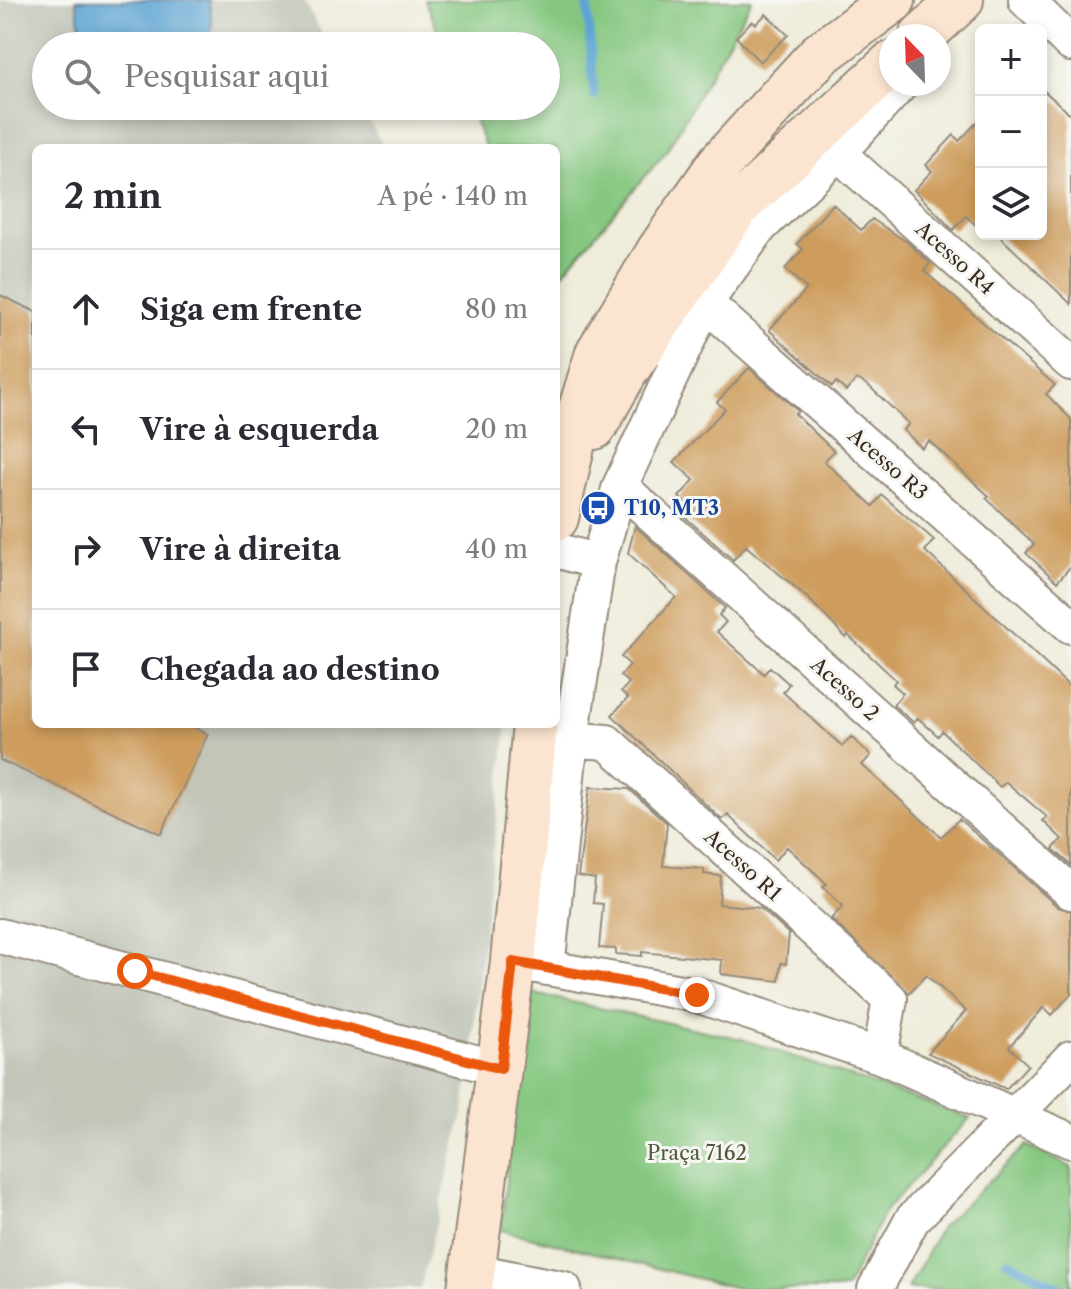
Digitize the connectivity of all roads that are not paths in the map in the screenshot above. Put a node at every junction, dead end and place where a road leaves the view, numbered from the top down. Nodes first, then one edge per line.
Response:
1 (893, 0) edge
2 (961, 0) edge
3 (968, 0) edge
4 (1026, 0) edge
5 (935, 24) edge
6 (951, 24) edge
7 (1071, 44) edge
8 (879, 77) edge
9 (890, 96) edge
10 (838, 153) junction
11 (748, 217) junction
12 (705, 303) junction
13 (1071, 363) edge
14 (620, 486) junction
15 (560, 502) edge
16 (560, 551) edge
17 (598, 562) junction
18 (1071, 626) edge
19 (560, 688) edge
20 (546, 734) edge
21 (1071, 892) edge
22 (0, 936) edge
23 (530, 965) junction
24 (880, 1056) junction
25 (1071, 1058) edge
26 (501, 1069) junction
27 (1014, 1115) junction
28 (1071, 1141) edge
29 (472, 1280) edge
30 (515, 1284) edge
31 (564, 1289) edge
32 (875, 1289) edge

1 - 15 main road
2 - 5 main road
3 - 6 street
4 - 7 street
8 - 11 main road
9 - 10 street
10 - 11 street
10 - 13 street, Acesso R4
11 - 12 street
11 - 15 main road
12 - 14 street
12 - 18 street, Acesso R3
14 - 17 street
14 - 21 street, Acesso 2
16 - 17 street
17 - 19 street
20 - 23 main road
20 - 24 street, Acesso R1
22 - 26 street
23 - 24 street
23 - 26 main road
24 - 27 street
25 - 27 street
26 - 29 main road
27 - 28 street
27 - 32 street
29 - 30 street
30 - 31 street

